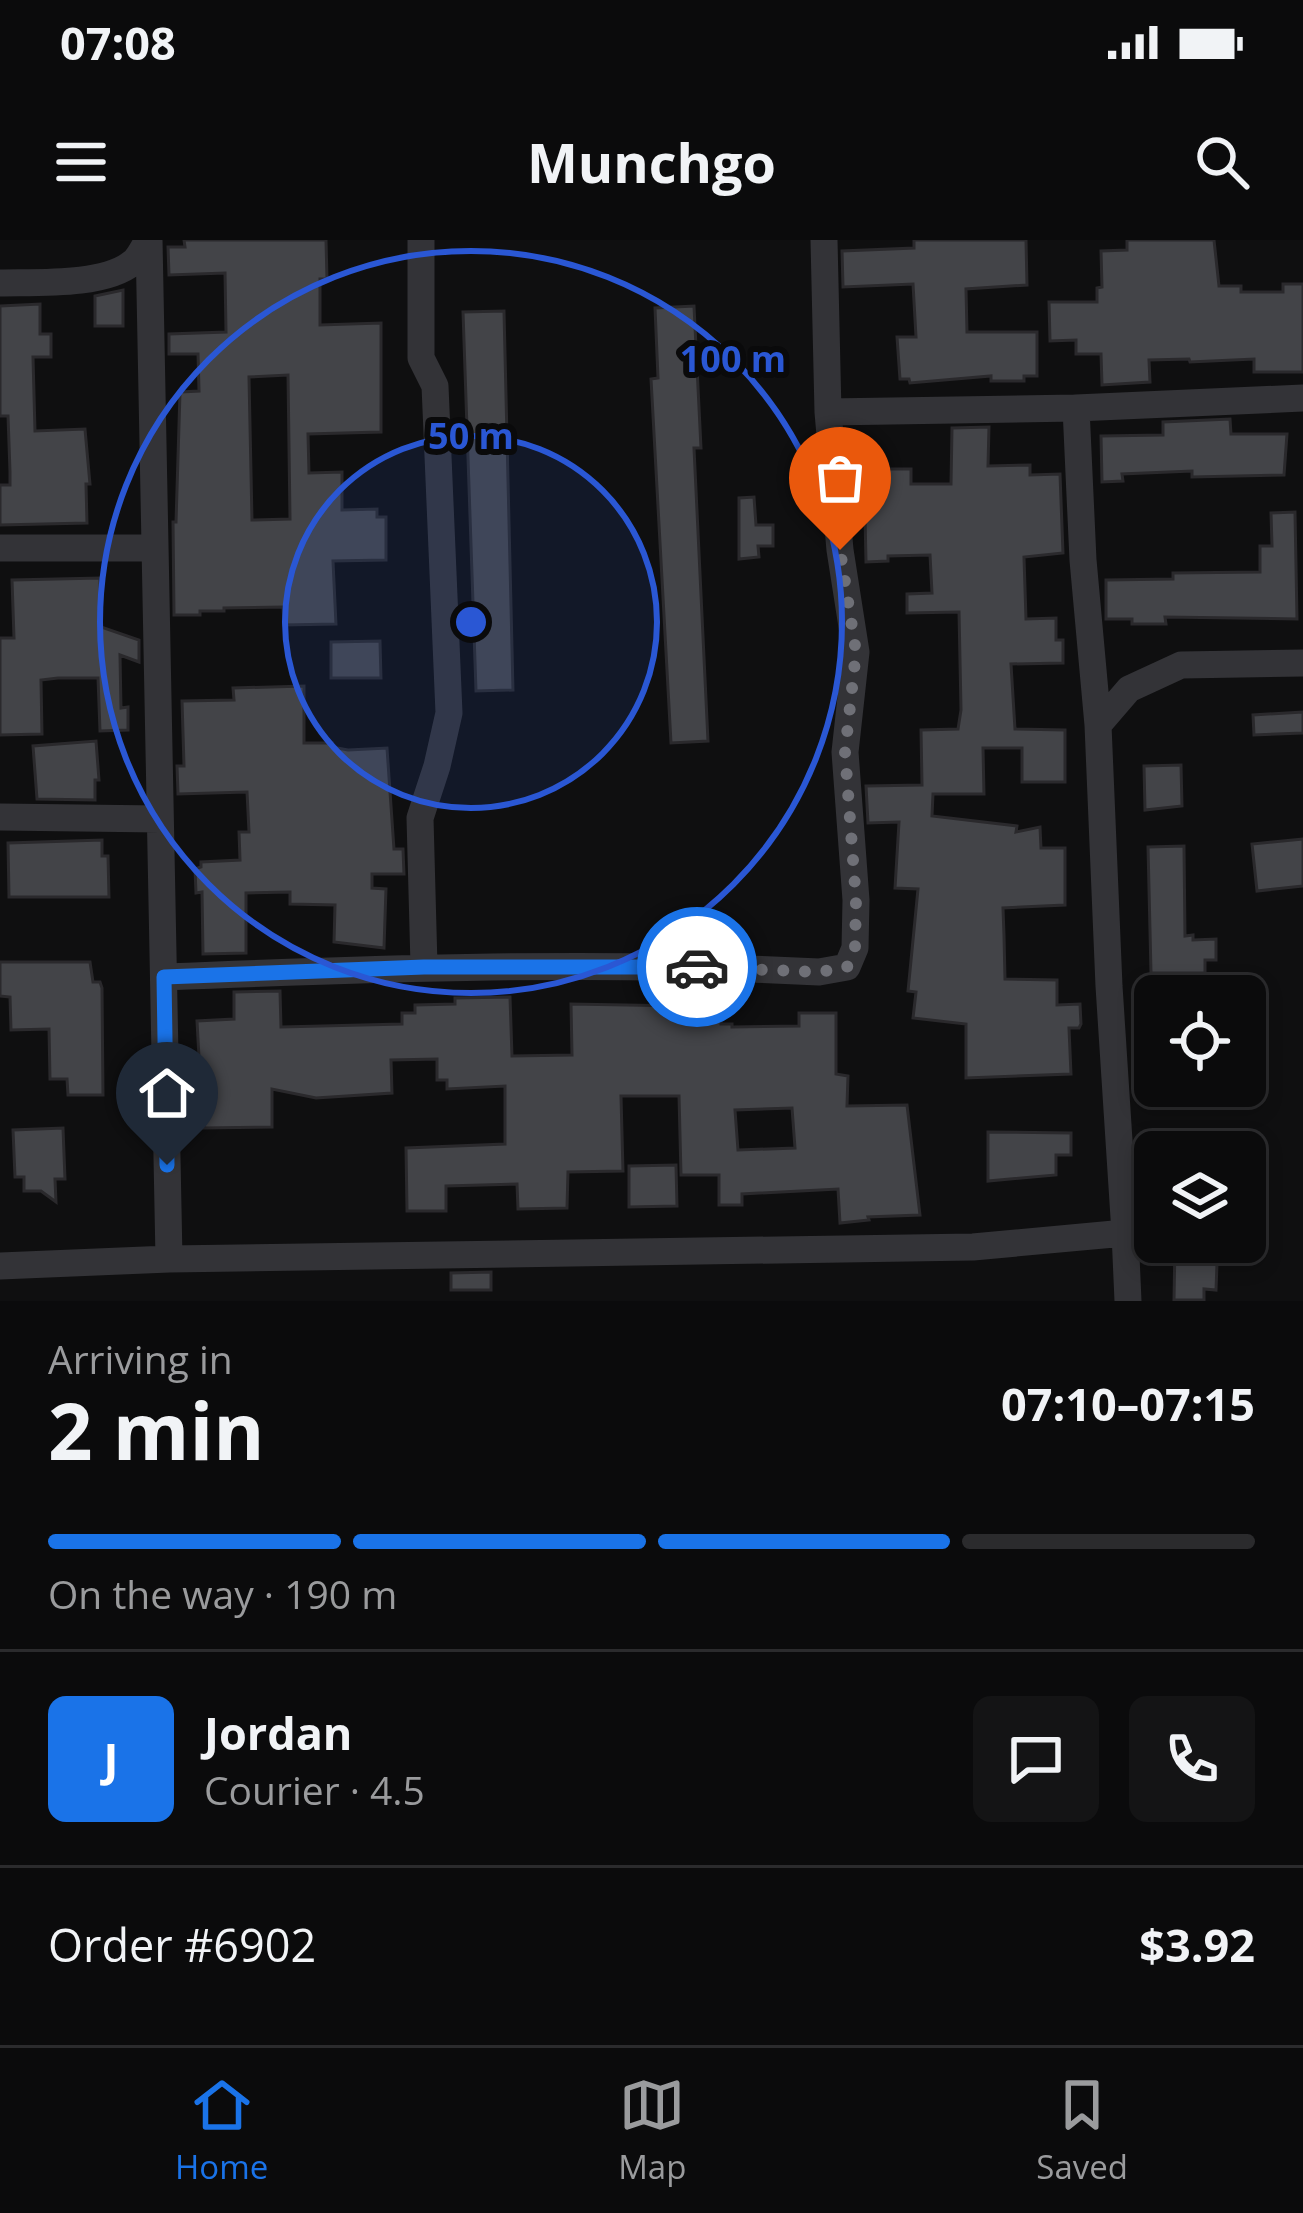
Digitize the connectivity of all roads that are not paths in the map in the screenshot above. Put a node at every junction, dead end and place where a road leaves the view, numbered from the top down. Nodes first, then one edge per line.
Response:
1 (148, 240) edge
2 (421, 240) edge
3 (824, 240) edge
4 (0, 283) edge
5 (1303, 398) edge
6 (1076, 407) junction
7 (828, 412) junction
8 (0, 548) edge
9 (155, 548) junction
10 (1303, 663) edge
11 (1098, 725) junction
12 (0, 817) edge
13 (160, 819) junction
14 (424, 967) junction
15 (164, 977) junction
16 (1125, 1233) junction
17 (170, 1259) junction
18 (0, 1266) edge
19 (1128, 1301) edge

1 - 4 street
1 - 9 street
2 - 14 street
3 - 7 street
5 - 6 street
6 - 7 street
6 - 11 street
7 - 14 street
8 - 9 street
9 - 13 street
10 - 11 street
11 - 16 street
12 - 13 street
13 - 15 street
14 - 15 street
15 - 17 street
16 - 17 street
16 - 19 street
17 - 18 street

